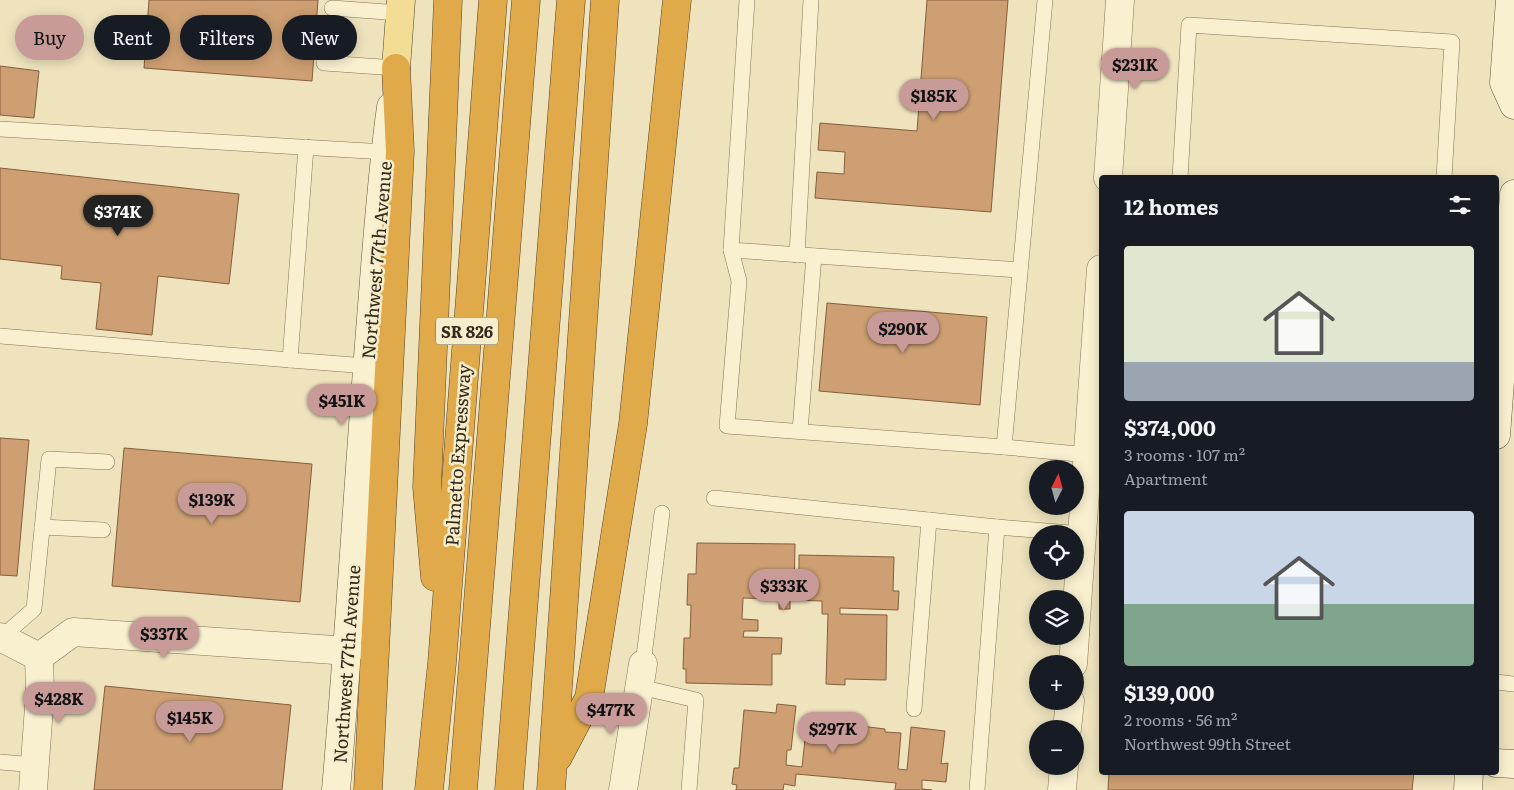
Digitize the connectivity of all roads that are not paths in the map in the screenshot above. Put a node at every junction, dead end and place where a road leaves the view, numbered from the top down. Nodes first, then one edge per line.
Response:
1 (448, 0) edge
2 (493, 0) edge
3 (526, 0) edge
4 (571, 0) edge
5 (606, 0) edge
6 (677, 0) edge
7 (747, 0) edge
8 (811, 0) edge
9 (1045, 0) edge
10 (1120, 0) edge
11 (1510, 0) edge
12 (400, 7) edge
13 (332, 8) dead end
14 (324, 63) dead end
15 (396, 68) junction
16 (1514, 105) edge
17 (0, 129) edge
18 (306, 147) junction
19 (385, 152) junction
20 (1108, 175) edge
21 (1180, 175) edge
22 (1444, 175) edge
23 (1514, 194) edge
24 (1504, 228) edge
25 (731, 250) junction
26 (797, 255) junction
27 (814, 256) junction
28 (1512, 265) edge
29 (1020, 270) junction
30 (1099, 298) edge
31 (0, 336) edge
32 (290, 360) junction
33 (367, 366) junction
34 (1499, 403) edge
35 (800, 431) junction
36 (1004, 447) junction
37 (1088, 455) junction
38 (107, 462) dead end
39 (714, 498) dead end
40 (662, 514) dead end
41 (929, 520) junction
42 (1083, 525) edge
43 (42, 527) junction
44 (997, 527) junction
45 (103, 530) dead end
46 (1029, 530) edge
47 (1, 637) edge
48 (349, 651) junction
49 (39, 658) junction
50 (442, 663) junction
51 (642, 676) junction
52 (1499, 682) edge
53 (1514, 684) edge
54 (914, 709) dead end
55 (0, 762) edge
56 (1499, 763) edge
57 (1514, 764) edge
58 (1063, 775) edge
59 (1469, 775) edge
60 (34, 778) edge
61 (553, 778) edge
62 (336, 790) edge
63 (368, 790) edge
64 (429, 790) edge
65 (463, 790) edge
66 (509, 790) edge
67 (623, 790) edge
68 (689, 790) edge
69 (977, 790) edge
70 (1062, 790) edge
71 (1468, 790) edge

1 - 50 highway
2 - 50 highway, Palmetto Expressway / SR 826
3 - 65 highway
4 - 66 highway
5 - 61 highway
6 - 61 highway
7 - 25 lane
8 - 26 lane
9 - 29 lane
10 - 20 street
11 - 16 street
12 - 13 lane
12 - 15 main road, Northwest 77th Avenue
14 - 15 lane
15 - 19 street, Northwest 77th Avenue
15 - 63 highway
17 - 18 lane
18 - 19 lane
18 - 32 lane
19 - 33 street, Northwest 77th Avenue
21 - 22 lane
23 - 24 street
24 - 28 street
25 - 26 lane
25 - 35 lane
26 - 27 lane
27 - 29 lane
27 - 35 lane
28 - 34 street
29 - 36 lane
30 - 37 street
31 - 32 lane
32 - 33 lane
33 - 48 street, Northwest 77th Avenue
35 - 36 lane
36 - 37 lane
37 - 42 street
38 - 43 lane
39 - 41 lane
40 - 51 lane
41 - 44 lane
41 - 54 lane
43 - 45 lane
43 - 47 lane
44 - 46 lane
44 - 69 lane
47 - 49 street
48 - 49 street
48 - 62 street, Northwest 77th Avenue
49 - 60 street
50 - 64 highway, Palmetto Expressway / SR 826
51 - 67 street
51 - 68 lane
52 - 53 lane
55 - 60 lane
56 - 57 street
58 - 70 street
59 - 71 street

